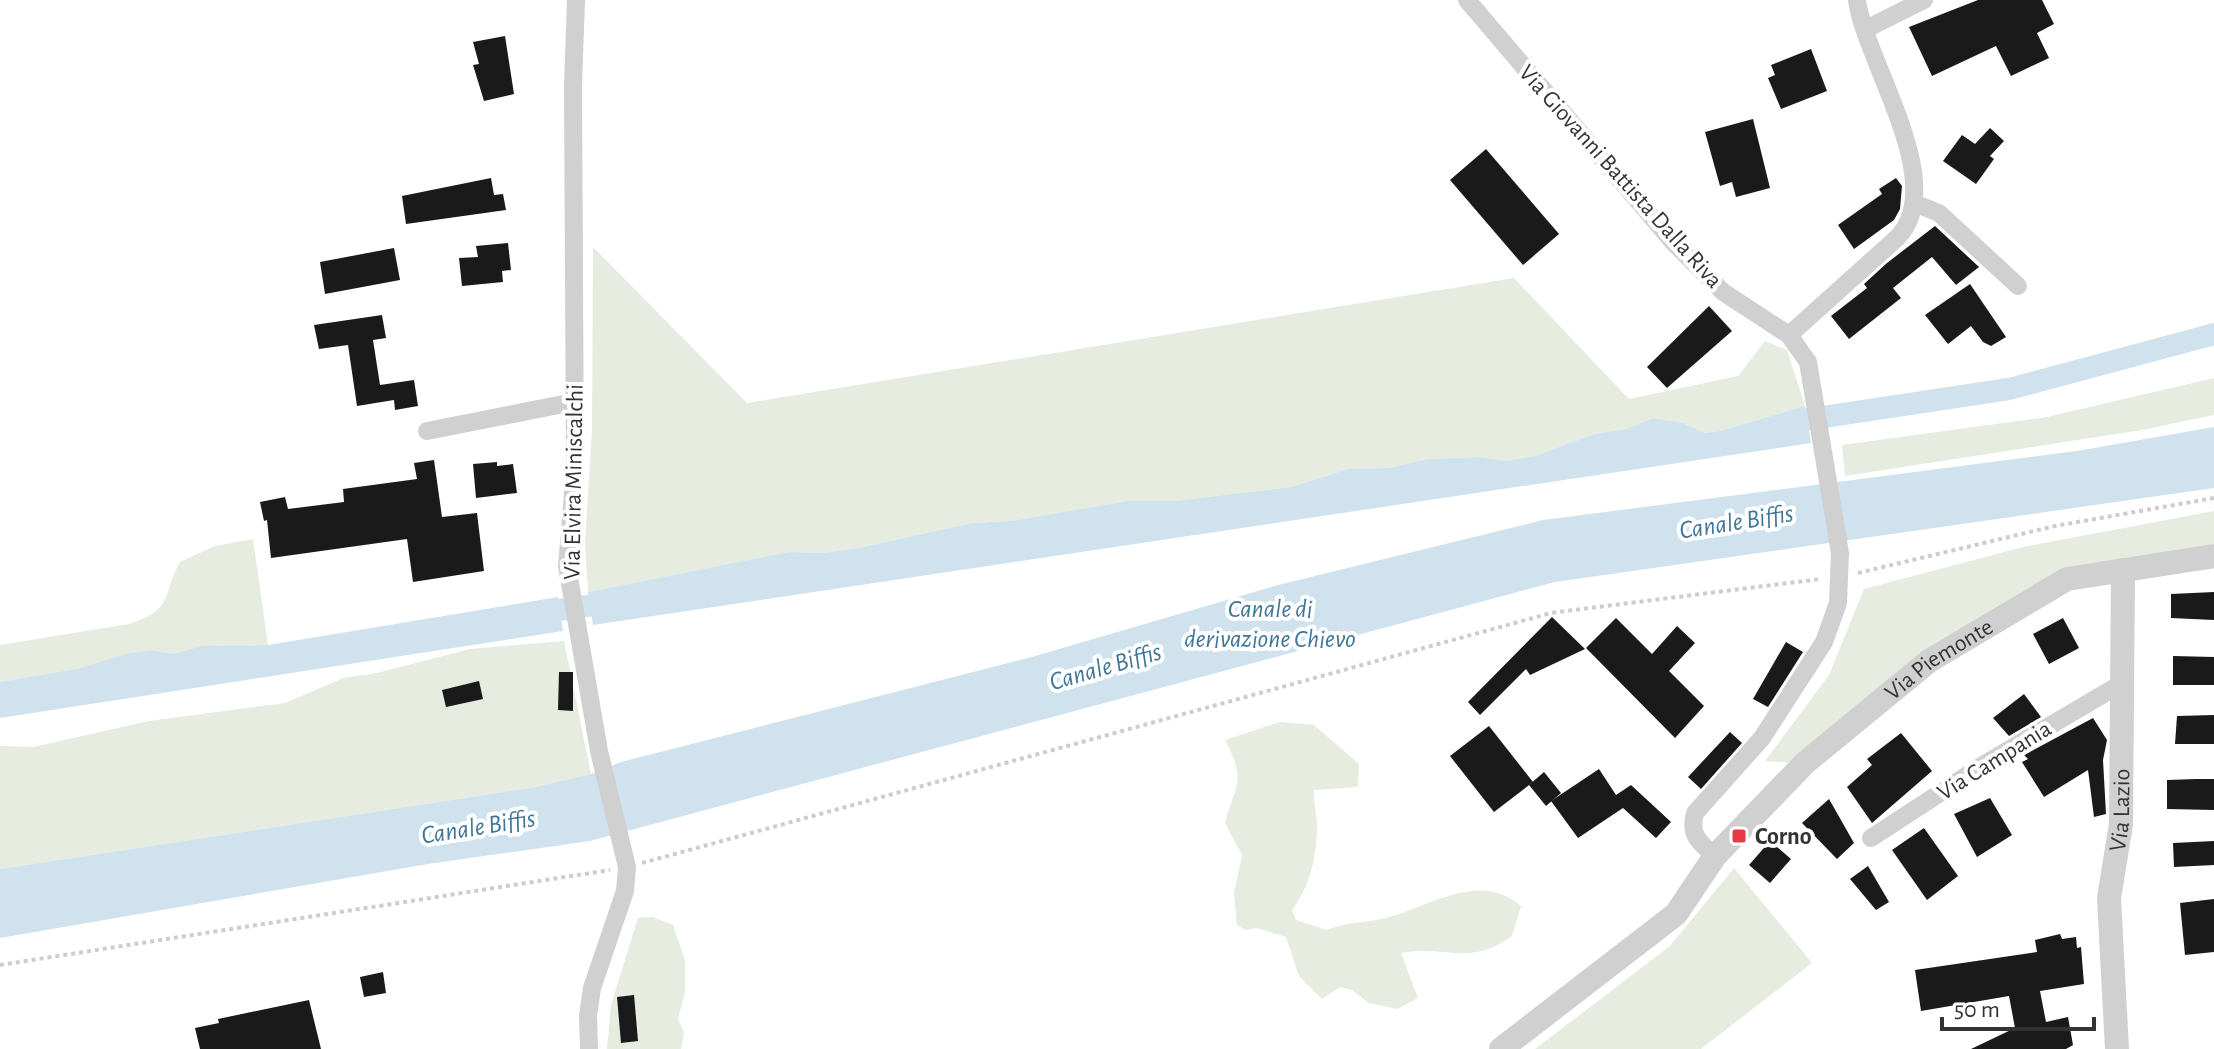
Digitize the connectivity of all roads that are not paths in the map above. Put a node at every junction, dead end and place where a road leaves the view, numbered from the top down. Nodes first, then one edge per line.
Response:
1 (576, 0) edge
2 (1467, 0) edge
3 (1857, 0) edge
4 (1924, 0) edge
5 (1866, 29) junction
6 (1914, 203) junction
7 (2018, 286) dead end
8 (1789, 335) junction
9 (574, 402) junction
10 (427, 431) dead end
11 (2214, 556) edge
12 (2123, 570) junction
13 (2119, 685) junction
14 (1871, 838) dead end
15 (1715, 856) junction
16 (589, 1049) edge
17 (1501, 1049) edge
18 (2117, 1049) edge

1 - 9 street, Via Elvira Miniscalchi
2 - 8 street, Via Giovanni Battista Dalla Riva
3 - 5 street
4 - 5 street
5 - 6 street
6 - 7 street
6 - 8 street
8 - 15 street, Via Giovanni Battista Dalla Riva
9 - 10 street
9 - 16 street, Via Elvira Miniscalchi
11 - 12 street, Via Piemonte
12 - 13 street, Via Lazio
12 - 15 street, Via Piemonte
13 - 14 street, Via Campania
13 - 18 street, Via Lazio
15 - 17 street, Via Piemonte

